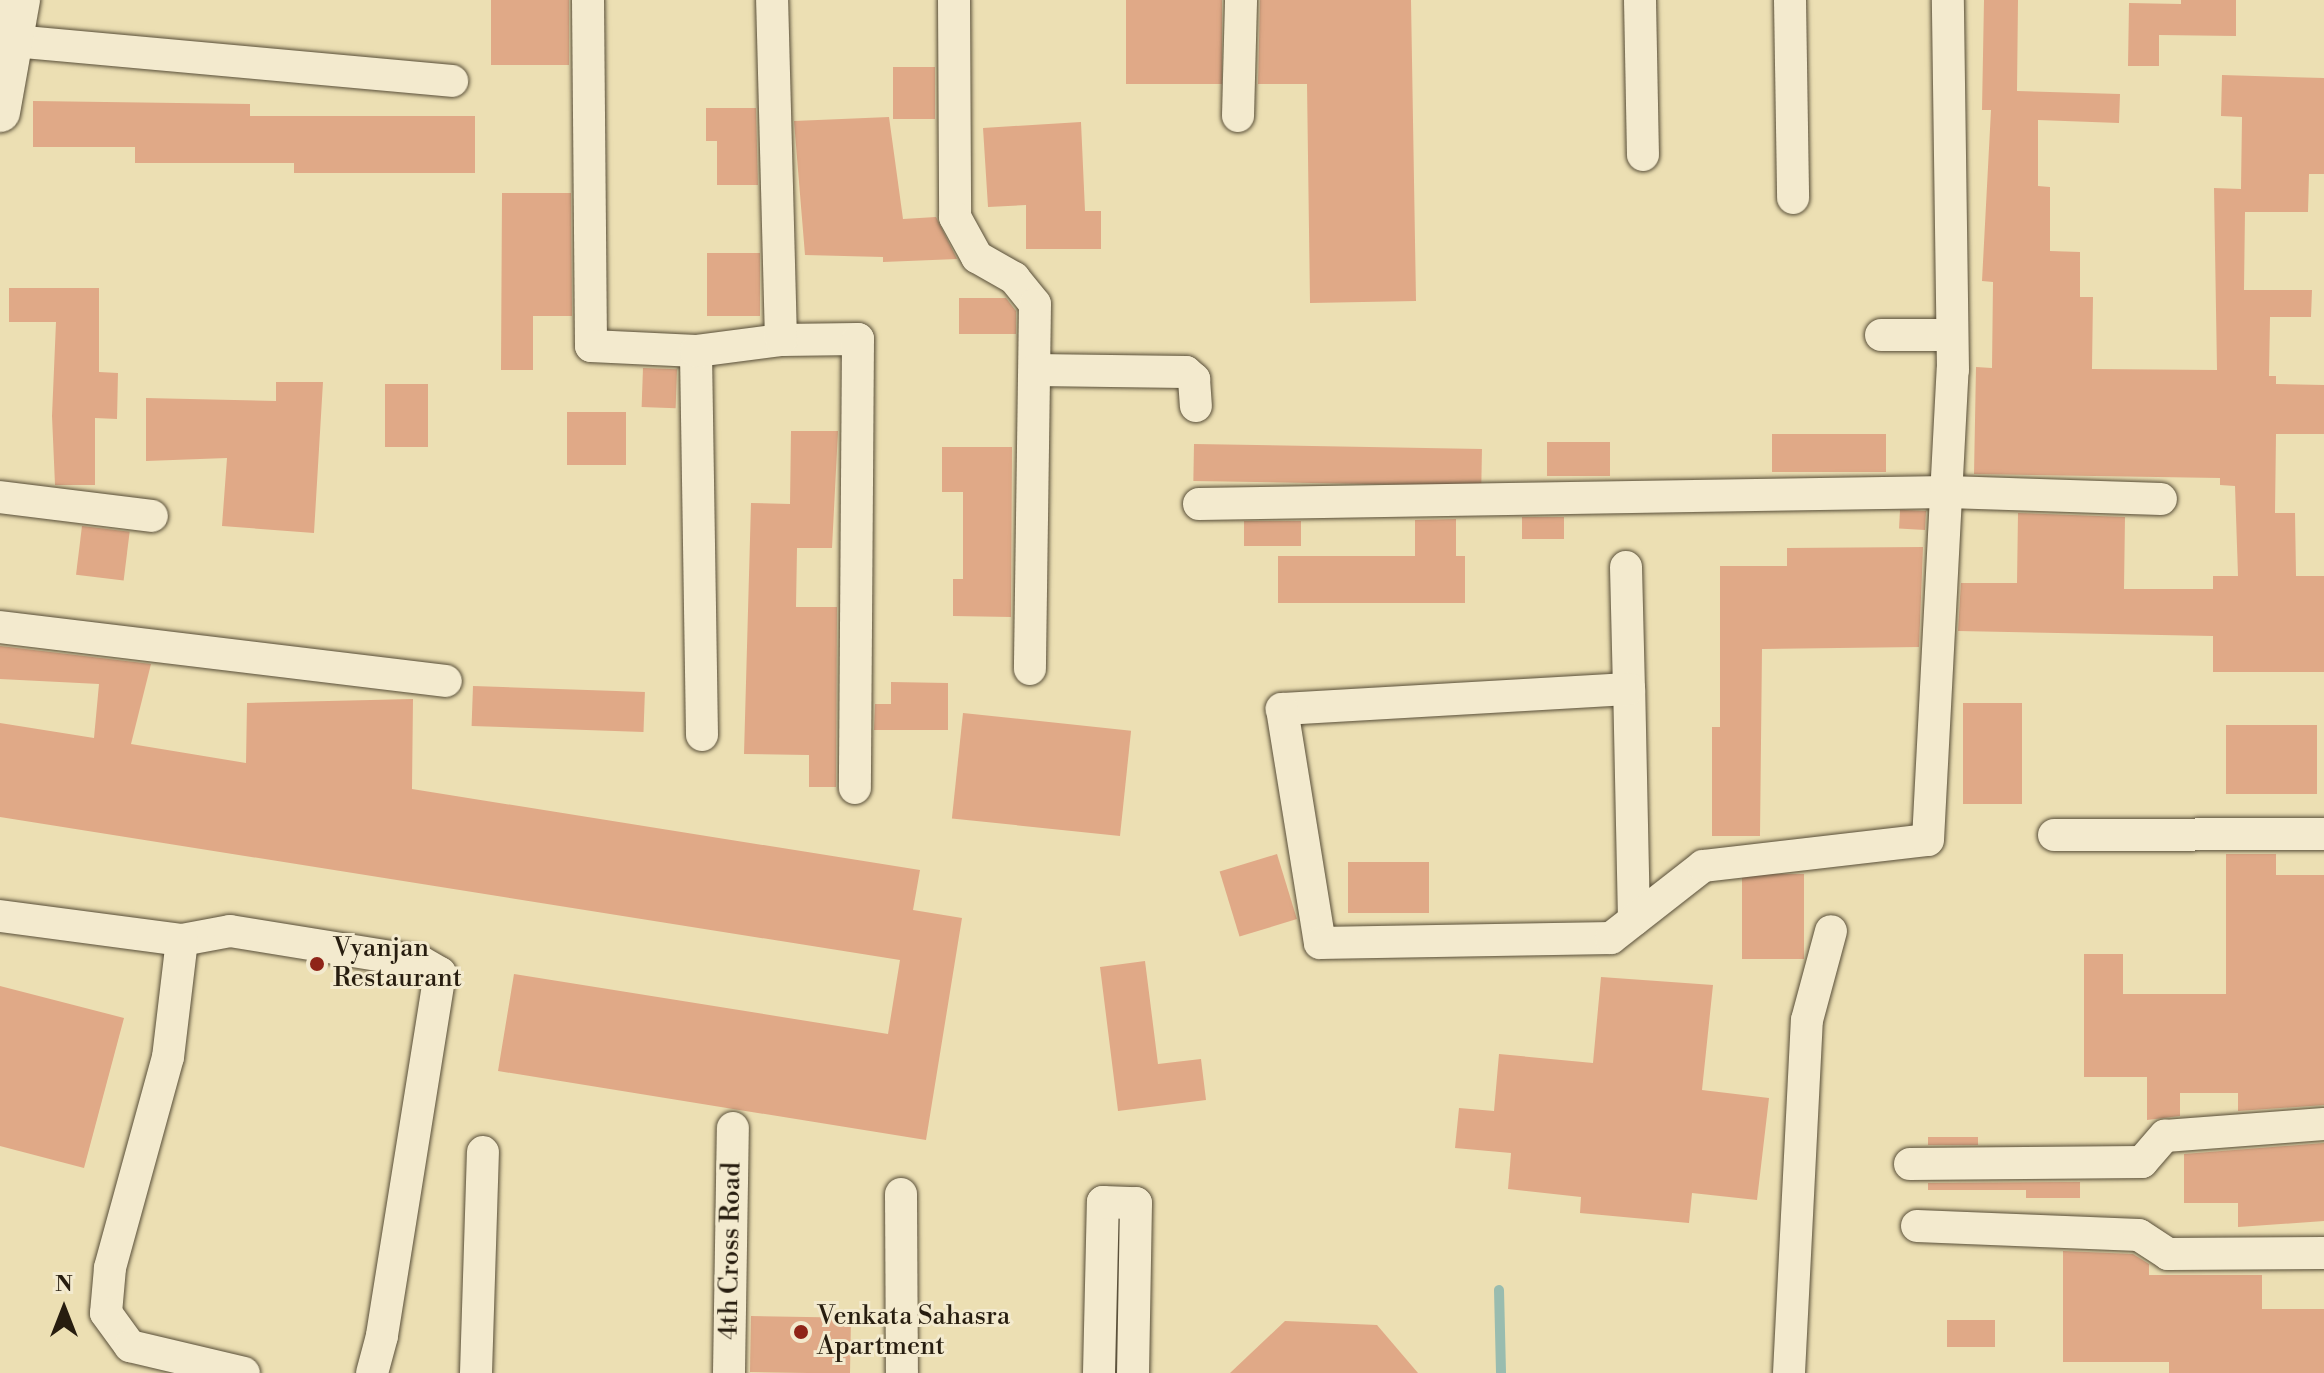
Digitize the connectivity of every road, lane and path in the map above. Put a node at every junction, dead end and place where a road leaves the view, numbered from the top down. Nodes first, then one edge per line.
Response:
1 (20, 0) edge
2 (588, 0) edge
3 (772, 0) edge
4 (954, 0) edge
5 (1241, 0) edge
6 (1640, 0) edge
7 (1790, 0) edge
8 (1948, 0) edge
9 (5, 76) edge
10 (452, 81) dead end
11 (1238, 116) dead end
12 (1643, 155) dead end
13 (1793, 198) dead end
14 (1881, 335) dead end
15 (1952, 335) junction
16 (781, 340) junction
17 (696, 351) junction
18 (1035, 370) junction
19 (1196, 406) dead end
20 (1948, 492) junction
21 (0, 497) edge
22 (2161, 499) dead end
23 (1199, 504) dead end
24 (152, 516) dead end
25 (1626, 567) dead end
26 (0, 627) edge
27 (1030, 669) dead end
28 (446, 681) dead end
29 (1629, 689) junction
30 (702, 735) dead end
31 (855, 788) dead end
32 (2324, 834) edge
33 (2054, 835) dead end
34 (0, 916) edge
35 (1634, 920) junction
36 (1831, 931) dead end
37 (182, 940) junction
38 (2324, 1124) edge
39 (733, 1128) dead end
40 (483, 1152) dead end
41 (1910, 1164) dead end
42 (901, 1194) dead end
43 (1917, 1226) dead end
44 (2324, 1253) edge
45 (244, 1373) edge
46 (372, 1373) edge
47 (476, 1373) edge
48 (729, 1373) edge
49 (902, 1373) edge
50 (1099, 1373) edge
51 (1133, 1373) edge
52 (1789, 1373) edge

1 - 9 street
2 - 17 street
3 - 16 street
4 - 18 street
5 - 11 street
6 - 12 street
7 - 13 street
8 - 15 street
9 - 10 street
14 - 15 street
15 - 20 street
16 - 17 street
16 - 31 street
17 - 30 street
18 - 19 street
18 - 27 street
20 - 22 street
20 - 23 street
20 - 35 street
21 - 24 street
25 - 29 street
26 - 28 street
29 - 35 street
29 - 35 street
32 - 33 street
34 - 37 street
36 - 52 street
37 - 45 street
37 - 46 street
38 - 41 street
39 - 48 street, 4th Cross Road
40 - 47 street
42 - 49 street
43 - 44 street
50 - 51 street

